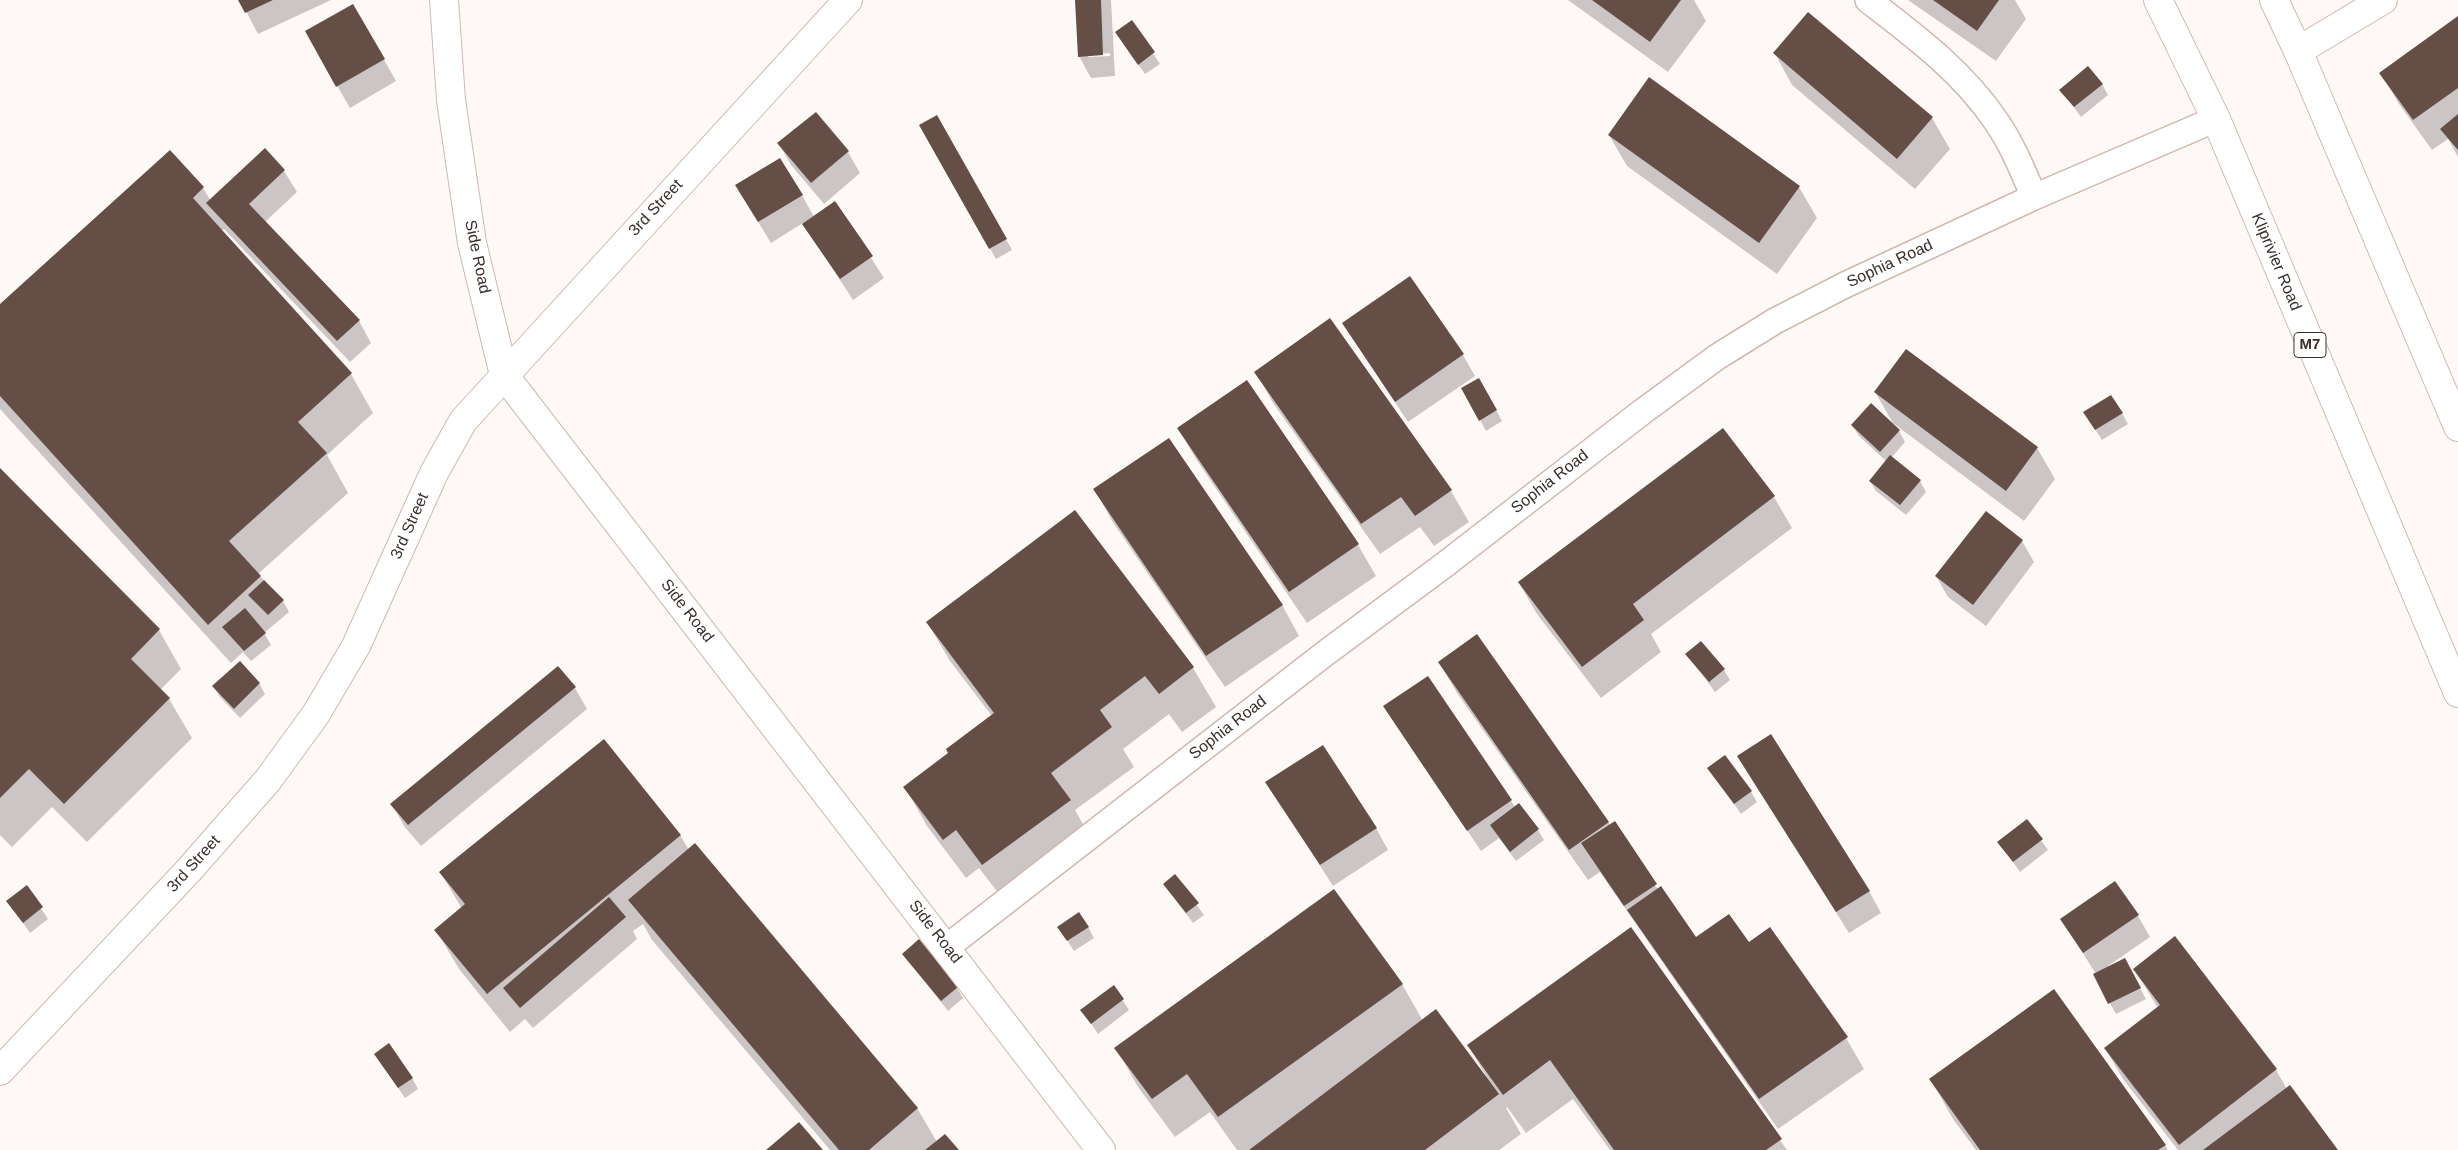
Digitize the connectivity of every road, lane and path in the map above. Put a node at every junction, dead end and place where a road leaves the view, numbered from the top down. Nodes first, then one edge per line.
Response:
1 (444, 0) edge
2 (848, 0) edge
3 (1868, 0) edge
4 (2158, 0) edge
5 (2274, 0) edge
6 (2383, 0) edge
7 (2298, 51) junction
8 (2216, 119) junction
9 (2034, 197) junction
10 (504, 374) junction
11 (2458, 427) edge
12 (2458, 693) edge
13 (947, 948) junction
14 (0, 1070) edge
15 (1101, 1150) edge

1 - 10 street, Side Road
2 - 10 street, 3rd Street
3 - 9 lane
4 - 8 street, Kliprivier Road / M7
5 - 7 street
6 - 7 street
7 - 11 street
8 - 9 lane, Sophia Road
8 - 12 street, Kliprivier Road / M7
9 - 13 lane, Sophia Road
10 - 13 street, Side Road
10 - 14 street, 3rd Street
13 - 15 street, Side Road

